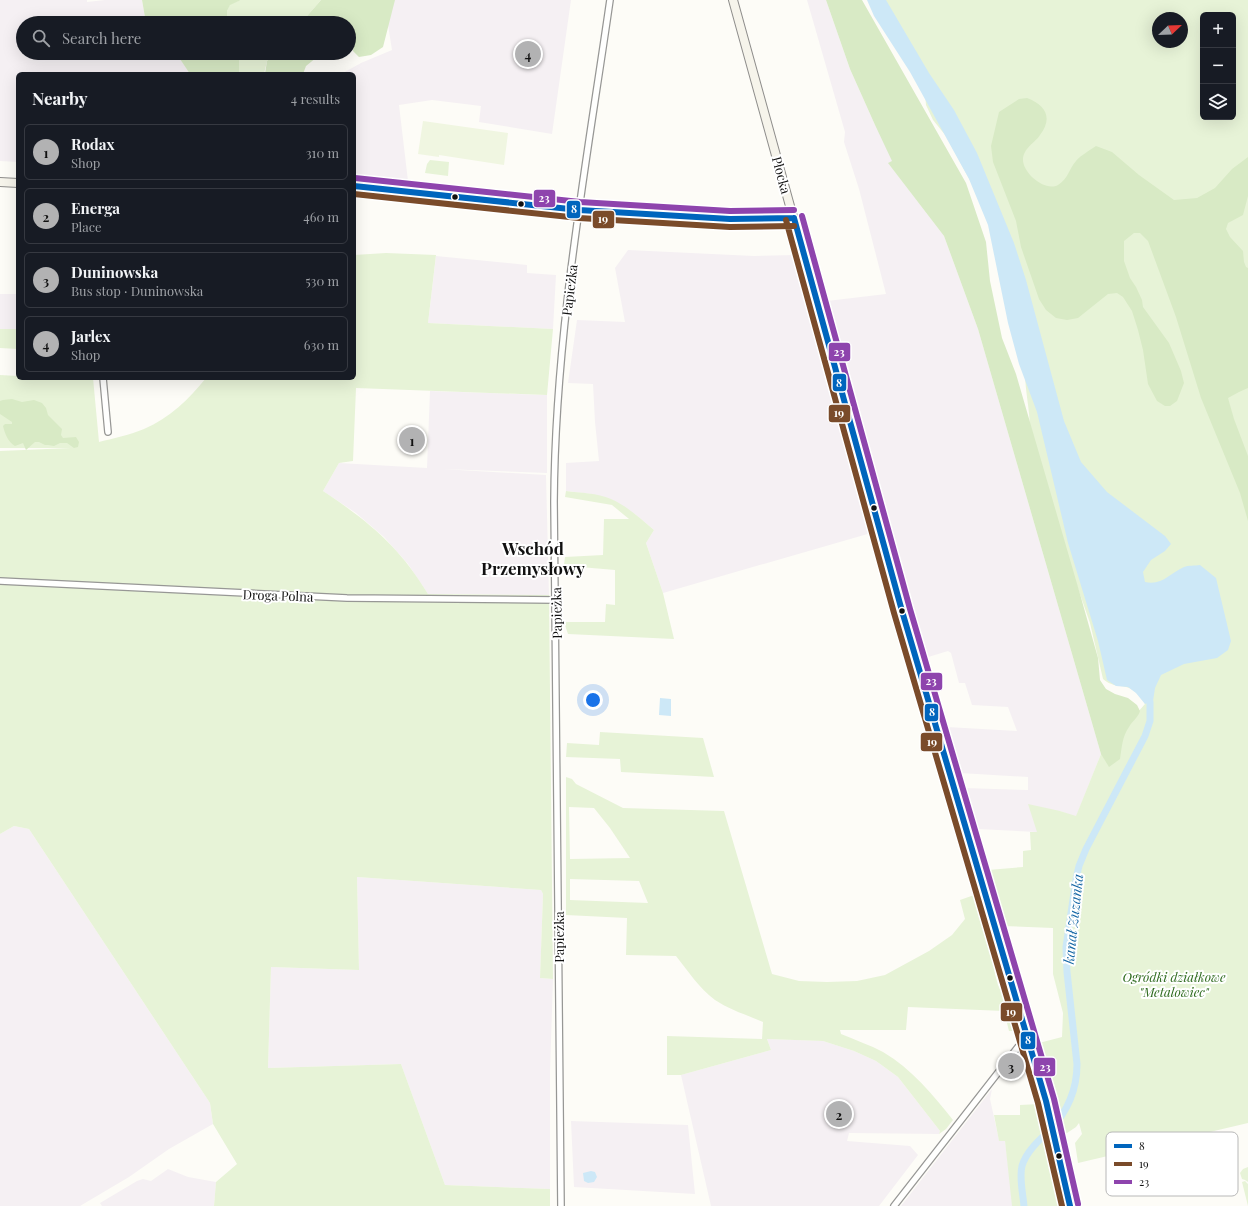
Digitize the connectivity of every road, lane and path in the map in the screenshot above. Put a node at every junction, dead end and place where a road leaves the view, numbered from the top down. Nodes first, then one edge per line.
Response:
1 (610, 0) edge
2 (733, 0) edge
3 (0, 182) edge
4 (16, 183) edge
5 (356, 186) edge
6 (579, 210) junction
7 (794, 218) junction
8 (103, 380) edge
9 (108, 432) dead end
10 (0, 581) edge
11 (556, 600) junction
12 (1028, 1040) junction
13 (561, 1206) edge
14 (894, 1206) edge
15 (1070, 1206) edge

1 - 6 street, Papieżka
2 - 7 street, Płocka
3 - 4 street
5 - 6 street
6 - 7 street
6 - 11 street, Papieżka
7 - 12 street, Płocka
8 - 9 street
10 - 11 street, Droga Polna
11 - 13 street, Papieżka
12 - 14 street
12 - 15 street, Płocka

